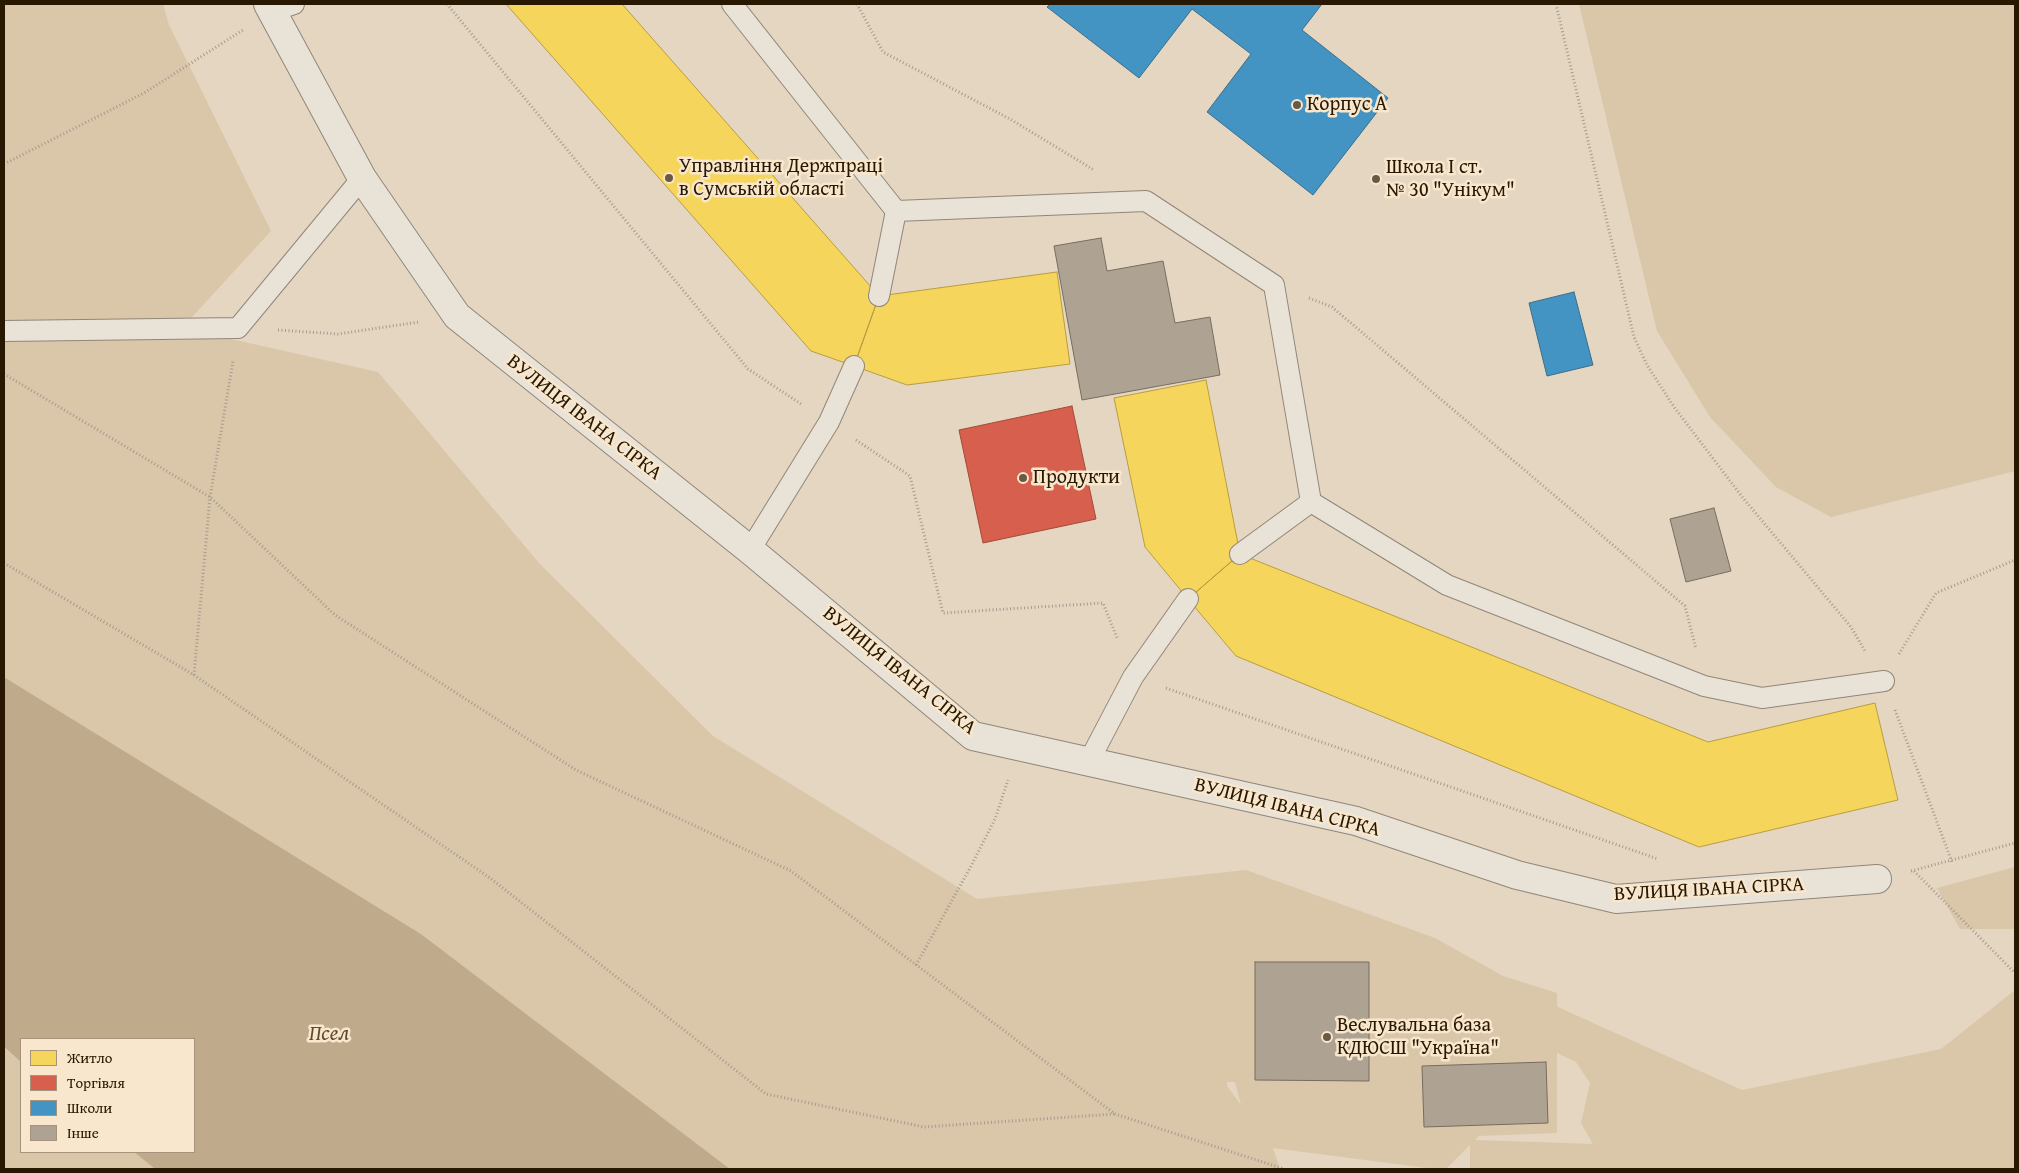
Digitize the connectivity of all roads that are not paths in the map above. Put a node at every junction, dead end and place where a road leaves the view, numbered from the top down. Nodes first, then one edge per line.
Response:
1 (732, 4) edge
2 (278, 6) edge
3 (362, 178) junction
4 (896, 212) junction
5 (878, 296) dead end
6 (4, 331) edge
7 (854, 366) dead end
8 (1311, 502) junction
9 (750, 550) junction
10 (1240, 554) dead end
11 (1188, 599) dead end
12 (1884, 681) road end
13 (1089, 761) junction
14 (1877, 879) road end

1 - 4 lane
2 - 3 street, ВУЛИЦЯ ІВАНА СІРКА
3 - 6 lane
3 - 9 street, ВУЛИЦЯ ІВАНА СІРКА
4 - 5 lane
4 - 8 lane
7 - 9 lane
8 - 10 lane
8 - 12 lane
9 - 13 street, ВУЛИЦЯ ІВАНА СІРКА
11 - 13 lane
13 - 14 street, ВУЛИЦЯ ІВАНА СІРКА

